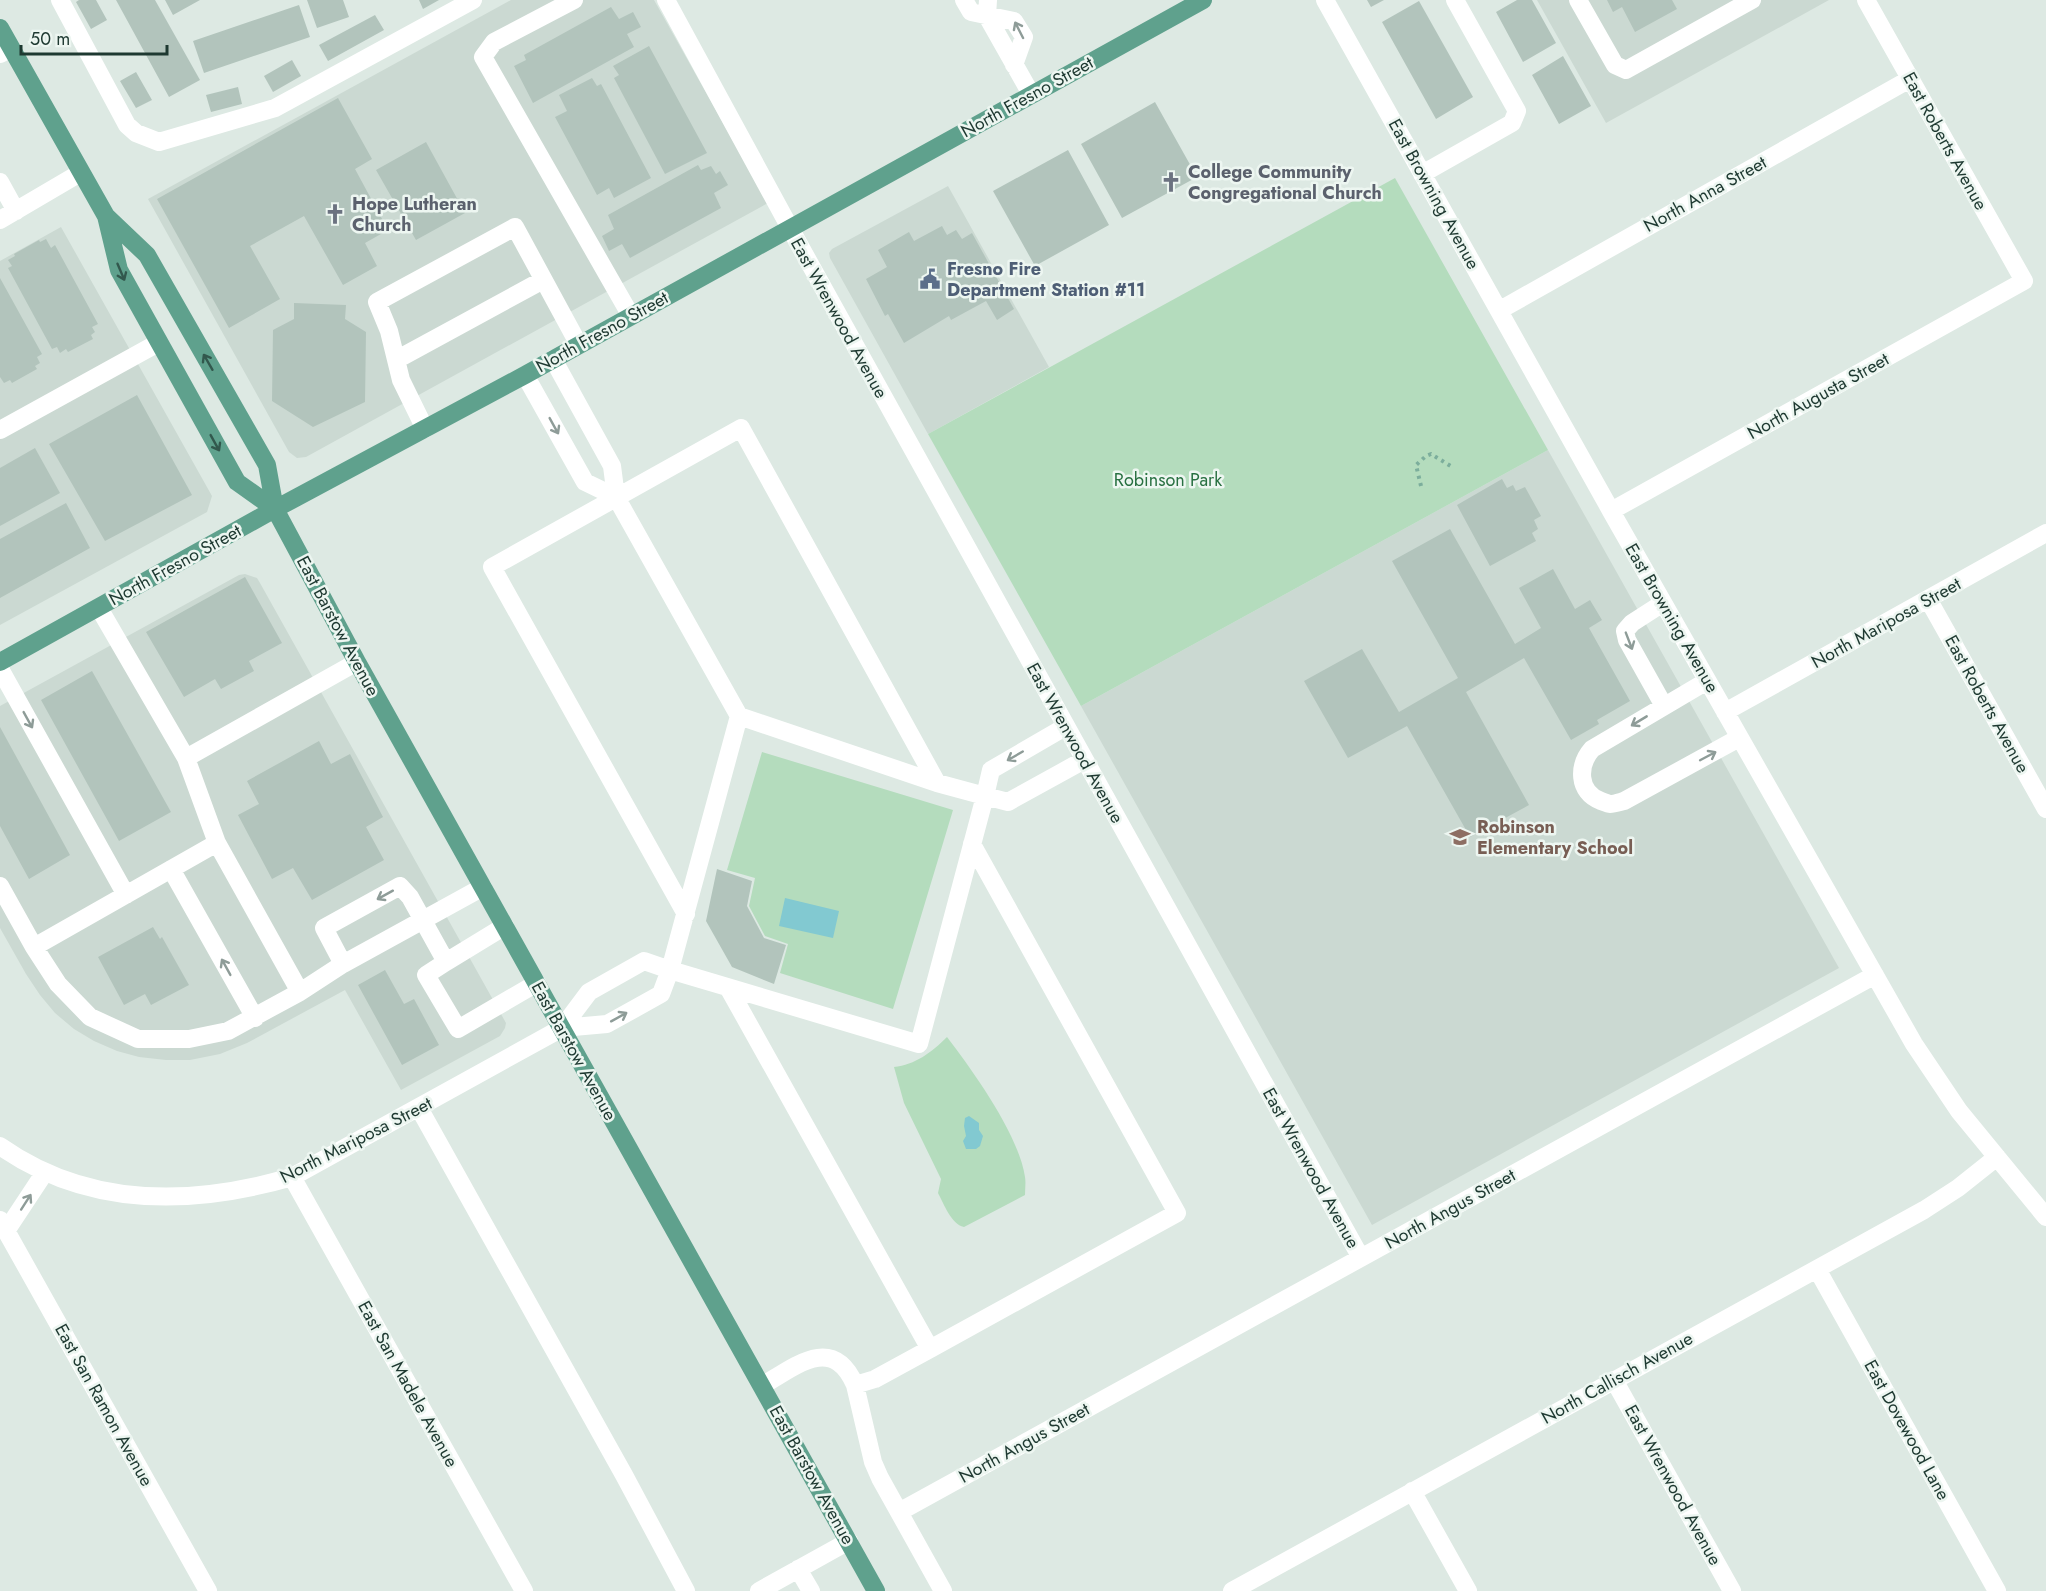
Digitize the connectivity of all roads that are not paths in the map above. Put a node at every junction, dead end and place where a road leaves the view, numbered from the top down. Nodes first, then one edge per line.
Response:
1 (60, 0) edge
2 (473, 0) edge
3 (574, 0) edge
4 (666, 0) edge
5 (964, 0) edge
6 (1203, 0) edge
7 (1325, 0) edge
8 (1455, 0) edge
9 (1578, 0) edge
10 (1752, 0) edge
11 (1866, 0) edge
12 (988, 8) edge
13 (0, 28) edge
14 (5, 51) edge
15 (1910, 79) junction
16 (1031, 94) junction
17 (80, 173) junction
18 (1422, 174) junction
19 (0, 182) edge
20 (16, 211) junction
21 (106, 216) junction
22 (0, 220) edge
23 (790, 228) junction
24 (543, 280) junction
25 (2024, 281) joint
26 (1500, 310) junction
27 (631, 316) junction
28 (158, 342) junction
29 (579, 345) junction
30 (553, 359) junction
31 (396, 360) junction
32 (525, 375) junction
33 (425, 429) junction
34 (0, 430) edge
35 (616, 497) junction
36 (275, 509) junction
37 (1611, 512) junction
38 (2046, 533) edge
39 (1928, 599) junction
40 (1663, 603) junction
41 (99, 608) junction
42 (0, 662) edge
43 (357, 662) junction
44 (0, 669) edge
45 (1707, 681) junction
46 (1664, 706) junction
47 (1725, 712) junction
48 (739, 716) junction
49 (1065, 727) junction
50 (1739, 738) junction
51 (186, 758) junction
52 (1084, 760) junction
53 (937, 783) junction
54 (985, 796) junction
55 (2045, 806) edge
56 (218, 843) junction
57 (972, 844) junction
58 (171, 869) junction
59 (0, 886) edge
60 (483, 887) junction
61 (126, 895) junction
62 (686, 914) junction
63 (424, 920) junction
64 (505, 926) junction
65 (34, 947) junction
66 (446, 962) junction
67 (343, 964) junction
68 (670, 970) junction
69 (1875, 975) junction
70 (537, 983) junction
71 (729, 989) junction
72 (300, 992) junction
73 (255, 1018) junction
74 (562, 1028) junction
75 (419, 1108) junction
76 (0, 1146) edge
77 (1997, 1157) junction
78 (45, 1172) junction
79 (292, 1177) junction
80 (2046, 1217) edge
81 (3, 1225) edge
82 (1360, 1258) junction
83 (1817, 1269) junction
84 (930, 1349) junction
85 (1614, 1380) junction
86 (855, 1385) junction
87 (762, 1386) junction
88 (1412, 1491) junction
89 (898, 1512) junction
90 (849, 1541) junction
91 (798, 1569) junction
92 (208, 1591) edge
93 (524, 1591) edge
94 (686, 1591) edge
95 (759, 1591) edge
96 (811, 1591) edge
97 (876, 1591) edge
98 (943, 1591) edge
99 (1232, 1591) edge
100 (1468, 1591) edge
101 (1732, 1591) edge
102 (1997, 1591) edge

1 - 2 street
3 - 27 street
4 - 23 street, East Wrenwood Avenue
5 - 12 street
6 - 16 main road, North Fresno Street
7 - 18 street, East Browning Avenue
8 - 18 street
9 - 10 street
11 - 15 street, East Roberts Avenue
12 - 16 street
13 - 14 main road, East Barstow Avenue
14 - 17 main road, East Barstow Avenue
15 - 25 street, East Roberts Avenue
15 - 26 street, North Anna Street
16 - 23 main road, North Fresno Street
17 - 20 street
17 - 21 main road, East Barstow Avenue
18 - 26 street, East Browning Avenue
19 - 20 street
20 - 22 street
21 -> 28 main road, East Barstow Avenue
36 -> 21 main road, East Barstow Avenue
23 - 27 main road, North Fresno Street
23 - 49 street, East Wrenwood Avenue
24 - 29 street
24 - 31 street
24 - 31 street
25 - 37 street, North Augusta Street
26 - 37 street, East Browning Avenue
27 - 29 main road, North Fresno Street
28 - 34 street
28 -> 36 main road, East Barstow Avenue
29 - 30 main road, North Fresno Street
30 - 32 main road, North Fresno Street
30 - 35 street
31 - 33 street
32 - 33 main road, North Fresno Street
32 -> 35 street
33 - 36 main road, North Fresno Street
35 - 48 street
35 - 53 street
35 - 62 street
36 - 41 main road, North Fresno Street
36 - 43 main road, East Barstow Avenue
37 - 40 street, East Browning Avenue
38 - 39 street, North Mariposa Street
39 - 47 street, North Mariposa Street
39 - 55 street, East Roberts Avenue
40 - 45 street, East Browning Avenue
40 -> 46 street
41 - 42 main road, North Fresno Street
41 - 51 street
43 - 51 street
43 - 60 main road, East Barstow Avenue
44 -> 61 street
45 - 46 street
45 - 47 street, East Browning Avenue
46 -> 50 street
47 - 50 street, East Browning Avenue
48 - 53 street
48 - 62 street
49 - 52 street, East Wrenwood Avenue
49 -> 54 street
50 - 69 street, East Browning Avenue
51 - 56 street
52 - 54 street
52 - 82 street, East Wrenwood Avenue
53 - 54 street
54 - 57 street
56 - 58 street
56 - 72 street
57 - 71 street
57 - 84 street
58 - 61 street
73 -> 58 street
59 - 65 street
60 - 63 street
60 - 64 main road, East Barstow Avenue
61 - 65 street
62 - 68 street
63 - 66 street
63 - 67 street
63 -> 67 street
64 - 66 street
64 - 70 main road, East Barstow Avenue
65 - 73 street
66 - 70 street
67 - 72 street
68 - 71 street
74 -> 68 street
68 - 74 street
69 - 77 street, East Browning Avenue
69 - 82 street, North Angus Street
70 - 74 main road, East Barstow Avenue
71 - 84 street
72 - 73 street
74 - 75 street, North Mariposa Street
74 - 87 main road, East Barstow Avenue
75 - 79 street, North Mariposa Street
75 - 94 street
76 - 78 street, North Mariposa Street
77 - 80 street, East Browning Avenue
77 - 83 street, North Callisch Avenue
78 - 79 street, North Mariposa Street
81 -> 78 street
79 - 93 street, East San Madele Avenue
81 - 92 street, East San Ramon Avenue
82 - 89 street, North Angus Street
83 - 85 street, North Callisch Avenue
83 - 102 street, East Dovewood Lane
84 - 86 street
85 - 88 street, North Callisch Avenue
85 - 101 street, East Wrenwood Avenue
86 - 87 street
86 - 89 street
87 - 90 main road, East Barstow Avenue
88 - 99 street, North Callisch Avenue
88 - 100 street
89 - 98 street
90 - 91 street
90 - 97 main road, East Barstow Avenue
91 - 95 street
91 - 96 street

